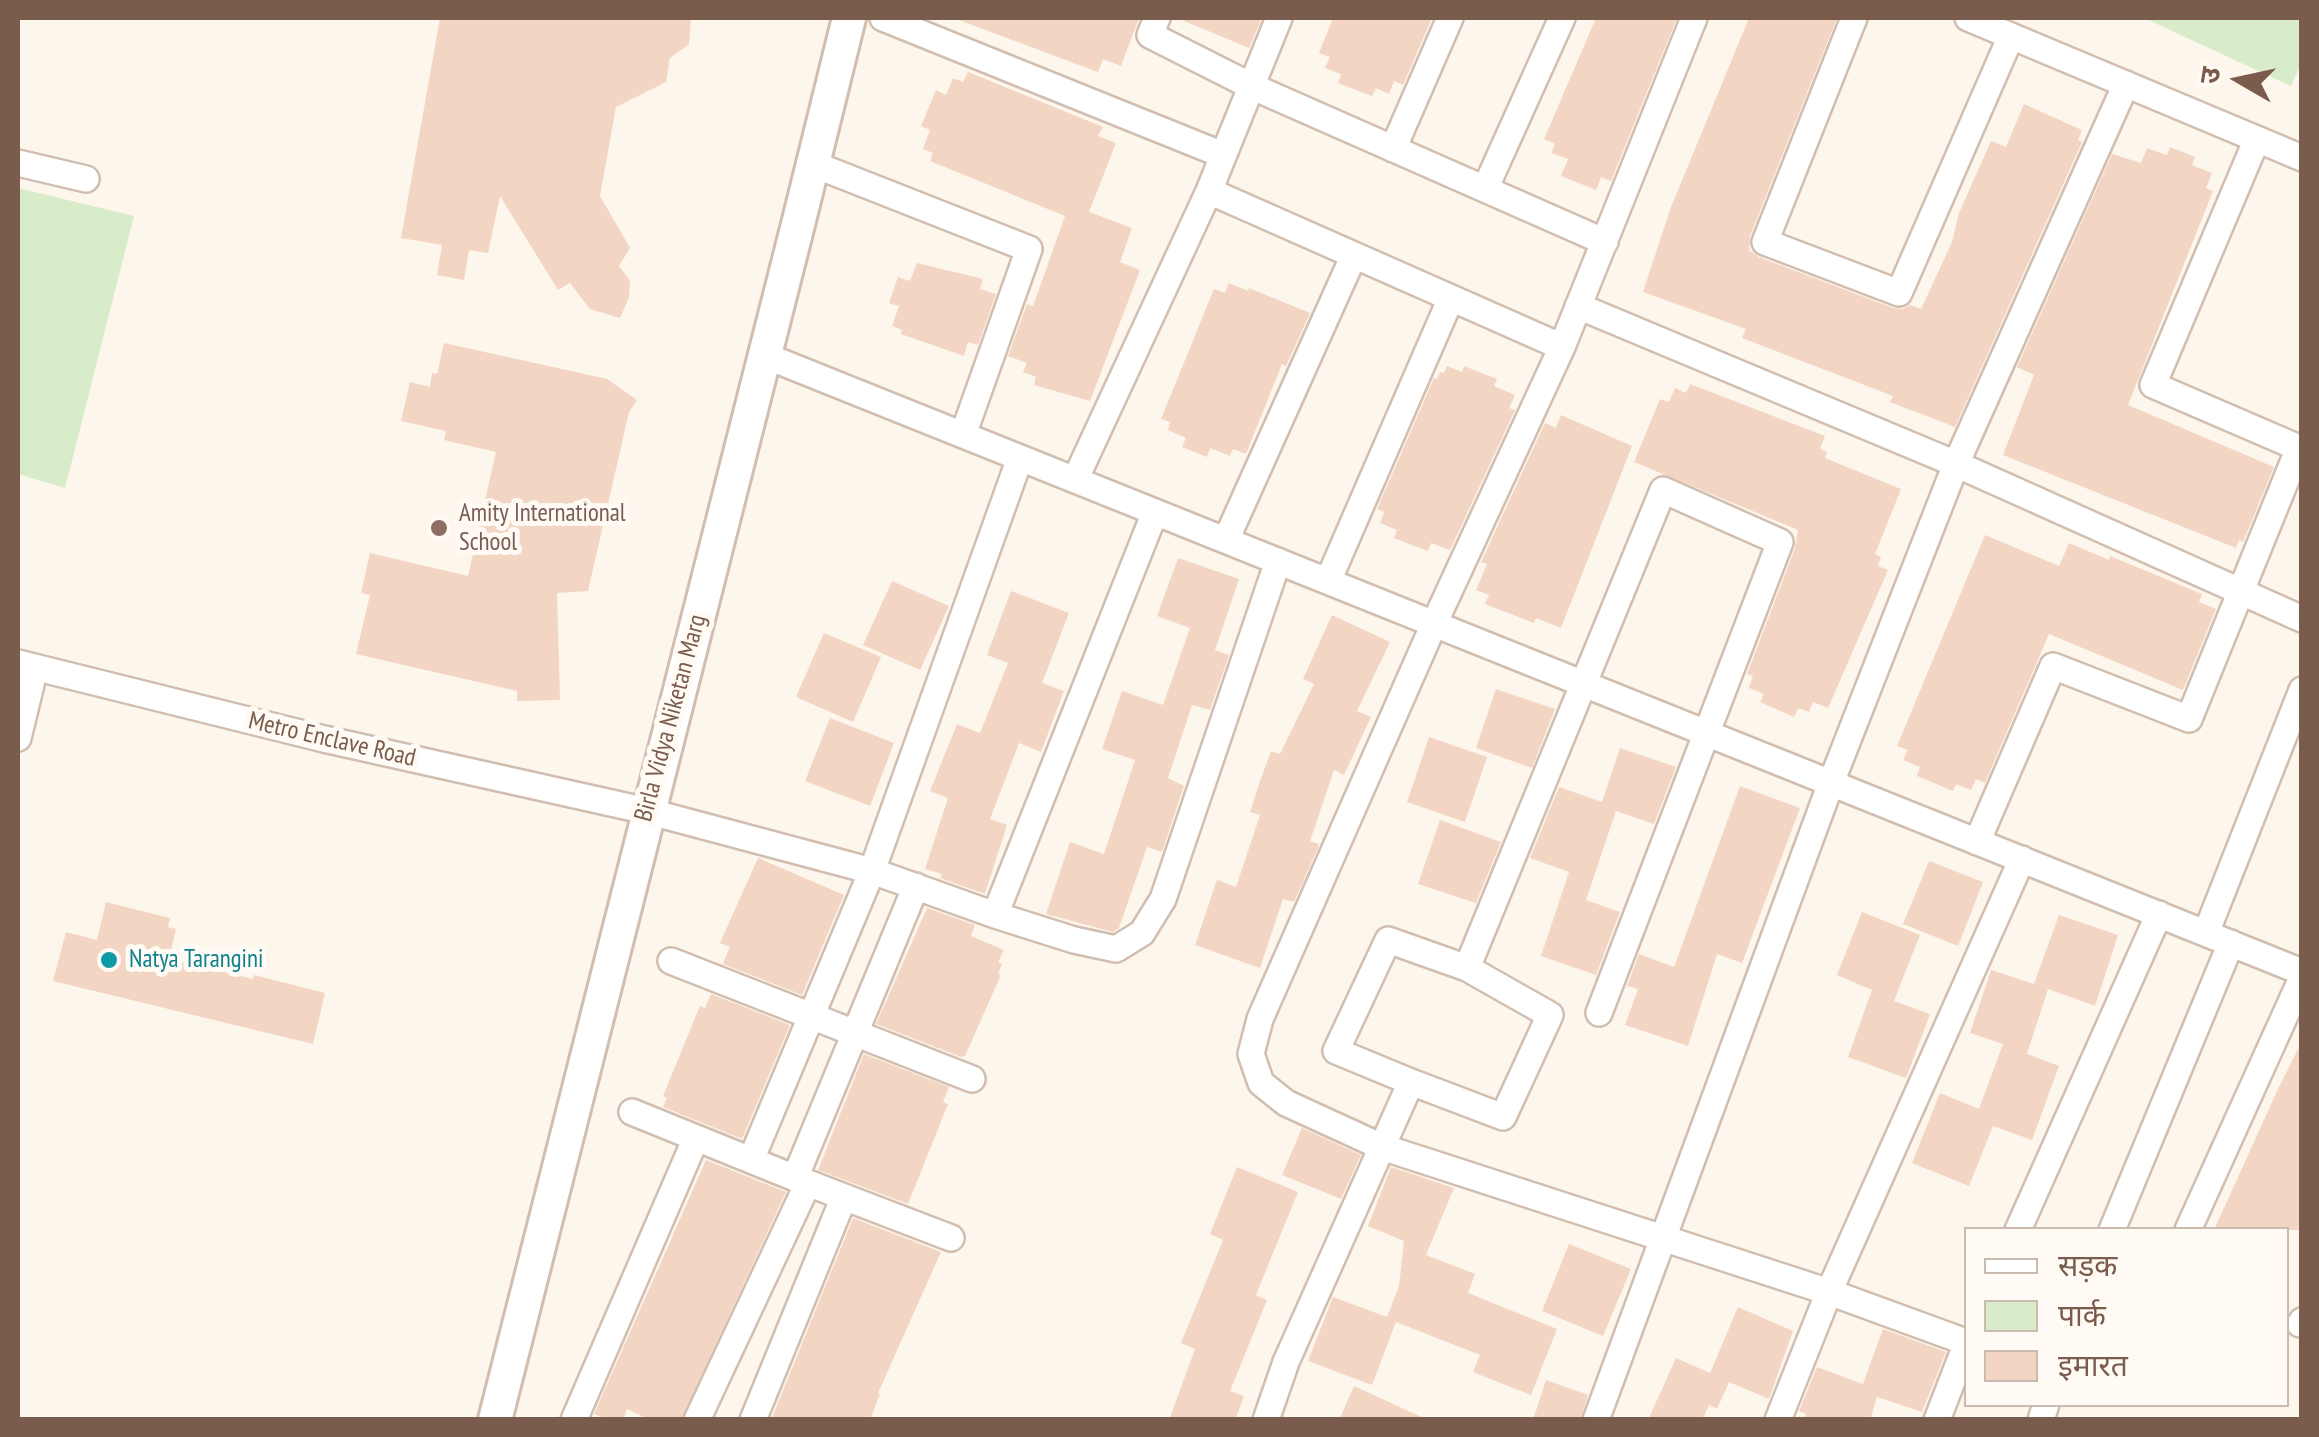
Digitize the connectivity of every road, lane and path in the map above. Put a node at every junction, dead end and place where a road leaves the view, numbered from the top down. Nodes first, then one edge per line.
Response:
1 (849, 18) edge
2 (883, 18) edge
3 (1158, 18) edge
4 (1279, 18) edge
5 (1450, 18) edge
6 (1562, 18) edge
7 (1694, 18) edge
8 (1854, 18) edge
9 (1968, 18) edge
10 (2011, 36) junction
11 (2126, 84) junction
12 (1251, 86) junction
13 (2257, 140) junction
14 (1393, 149) junction
15 (1223, 156) junction
16 (2302, 158) edge
17 (18, 163) edge
18 (813, 164) junction
19 (86, 180) dead end
20 (1485, 189) junction
21 (1209, 191) junction
22 (1604, 242) junction
23 (1354, 255) junction
24 (1450, 298) junction
25 (1578, 306) junction
26 (1562, 346) junction
27 (766, 356) junction
28 (963, 435) junction
29 (1020, 458) junction
30 (1956, 464) junction
31 (1075, 480) junction
32 (1155, 512) junction
33 (1226, 540) junction
34 (1278, 561) junction
35 (1328, 581) junction
36 (2239, 591) junction
37 (2302, 619) edge
38 (1434, 624) junction
39 (26, 665) edge
40 (1584, 684) junction
41 (2302, 690) edge
42 (1708, 734) junction
43 (18, 738) edge
44 (1831, 783) junction
45 (647, 811) junction
46 (1978, 842) junction
47 (2022, 859) junction
48 (872, 871) junction
49 (916, 886) junction
50 (996, 914) junction
51 (2159, 914) junction
52 (2206, 933) junction
53 (2231, 943) junction
54 (671, 961) dead end
55 (1467, 968) junction
56 (2299, 989) edge
57 (1599, 1013) dead end
58 (813, 1014) junction
59 (856, 1031) junction
60 (972, 1078) dead end
61 (1412, 1082) junction
62 (632, 1112) dead end
63 (696, 1138) junction
64 (1382, 1147) junction
65 (751, 1160) junction
66 (802, 1180) junction
67 (844, 1196) junction
68 (2019, 1227) edge
69 (2113, 1227) edge
70 (2189, 1227) edge
71 (951, 1238) dead end
72 (1662, 1238) junction
73 (1829, 1292) junction
74 (1964, 1342) edge
75 (1964, 1348) edge
76 (494, 1420) edge
77 (574, 1420) edge
78 (698, 1420) edge
79 (753, 1420) edge
80 (1266, 1420) edge
81 (1596, 1420) edge
82 (1778, 1420) edge
83 (1937, 1420) edge

1 - 18 street, Birla Vidya Niketan Marg
2 - 15 street
3 - 12 street
4 - 12 street
5 - 14 street
6 - 20 street
7 - 22 street
8 - 10 street
9 - 10 street
10 - 11 street
11 - 13 street
11 - 30 street
12 - 14 street
12 - 15 street
13 - 16 street
13 - 36 street
14 - 20 street
15 - 21 street
17 - 19 street
18 - 27 street, Birla Vidya Niketan Marg
18 - 28 street
20 - 22 street
21 - 23 street
21 - 31 street
22 - 25 street
23 - 24 street
23 - 33 street
24 - 26 street
24 - 35 street
25 - 26 street
25 - 30 street
26 - 38 street
27 - 28 street
27 - 45 street, Birla Vidya Niketan Marg
28 - 29 street
29 - 31 street
29 - 48 street
30 - 36 street
30 - 44 street
31 - 32 street
32 - 33 street
32 - 50 street
33 - 34 street
34 - 35 street
34 - 50 street, Metro Enclave Road
35 - 38 street
36 - 37 street
36 - 46 street
38 - 40 street
38 - 64 street
39 - 43 street
39 - 45 street, Metro Enclave Road
40 - 42 street
40 - 42 street
40 - 55 street
41 - 52 street
42 - 44 street
42 - 57 street
44 - 46 street
44 - 72 street
45 - 48 street, Metro Enclave Road
45 - 76 street, Birla Vidya Niketan Marg
46 - 47 street
47 - 51 street
47 - 73 street
48 - 49 street, Metro Enclave Road
48 - 58 street
49 - 50 street, Metro Enclave Road
49 - 59 street
51 - 52 street
51 - 68 street
52 - 53 street
53 - 56 street
53 - 69 street
54 - 58 street
55 - 61 street
55 - 61 street
56 - 70 street
58 - 59 street
58 - 65 street
59 - 60 street
59 - 66 street
61 - 64 street
62 - 63 street
63 - 65 street
63 - 77 street
64 - 72 street
64 - 80 street
65 - 66 street
66 - 67 street
66 - 78 street
67 - 71 street
67 - 79 street
72 - 73 street
72 - 81 street
73 - 74 street
73 - 82 street
75 - 83 street

